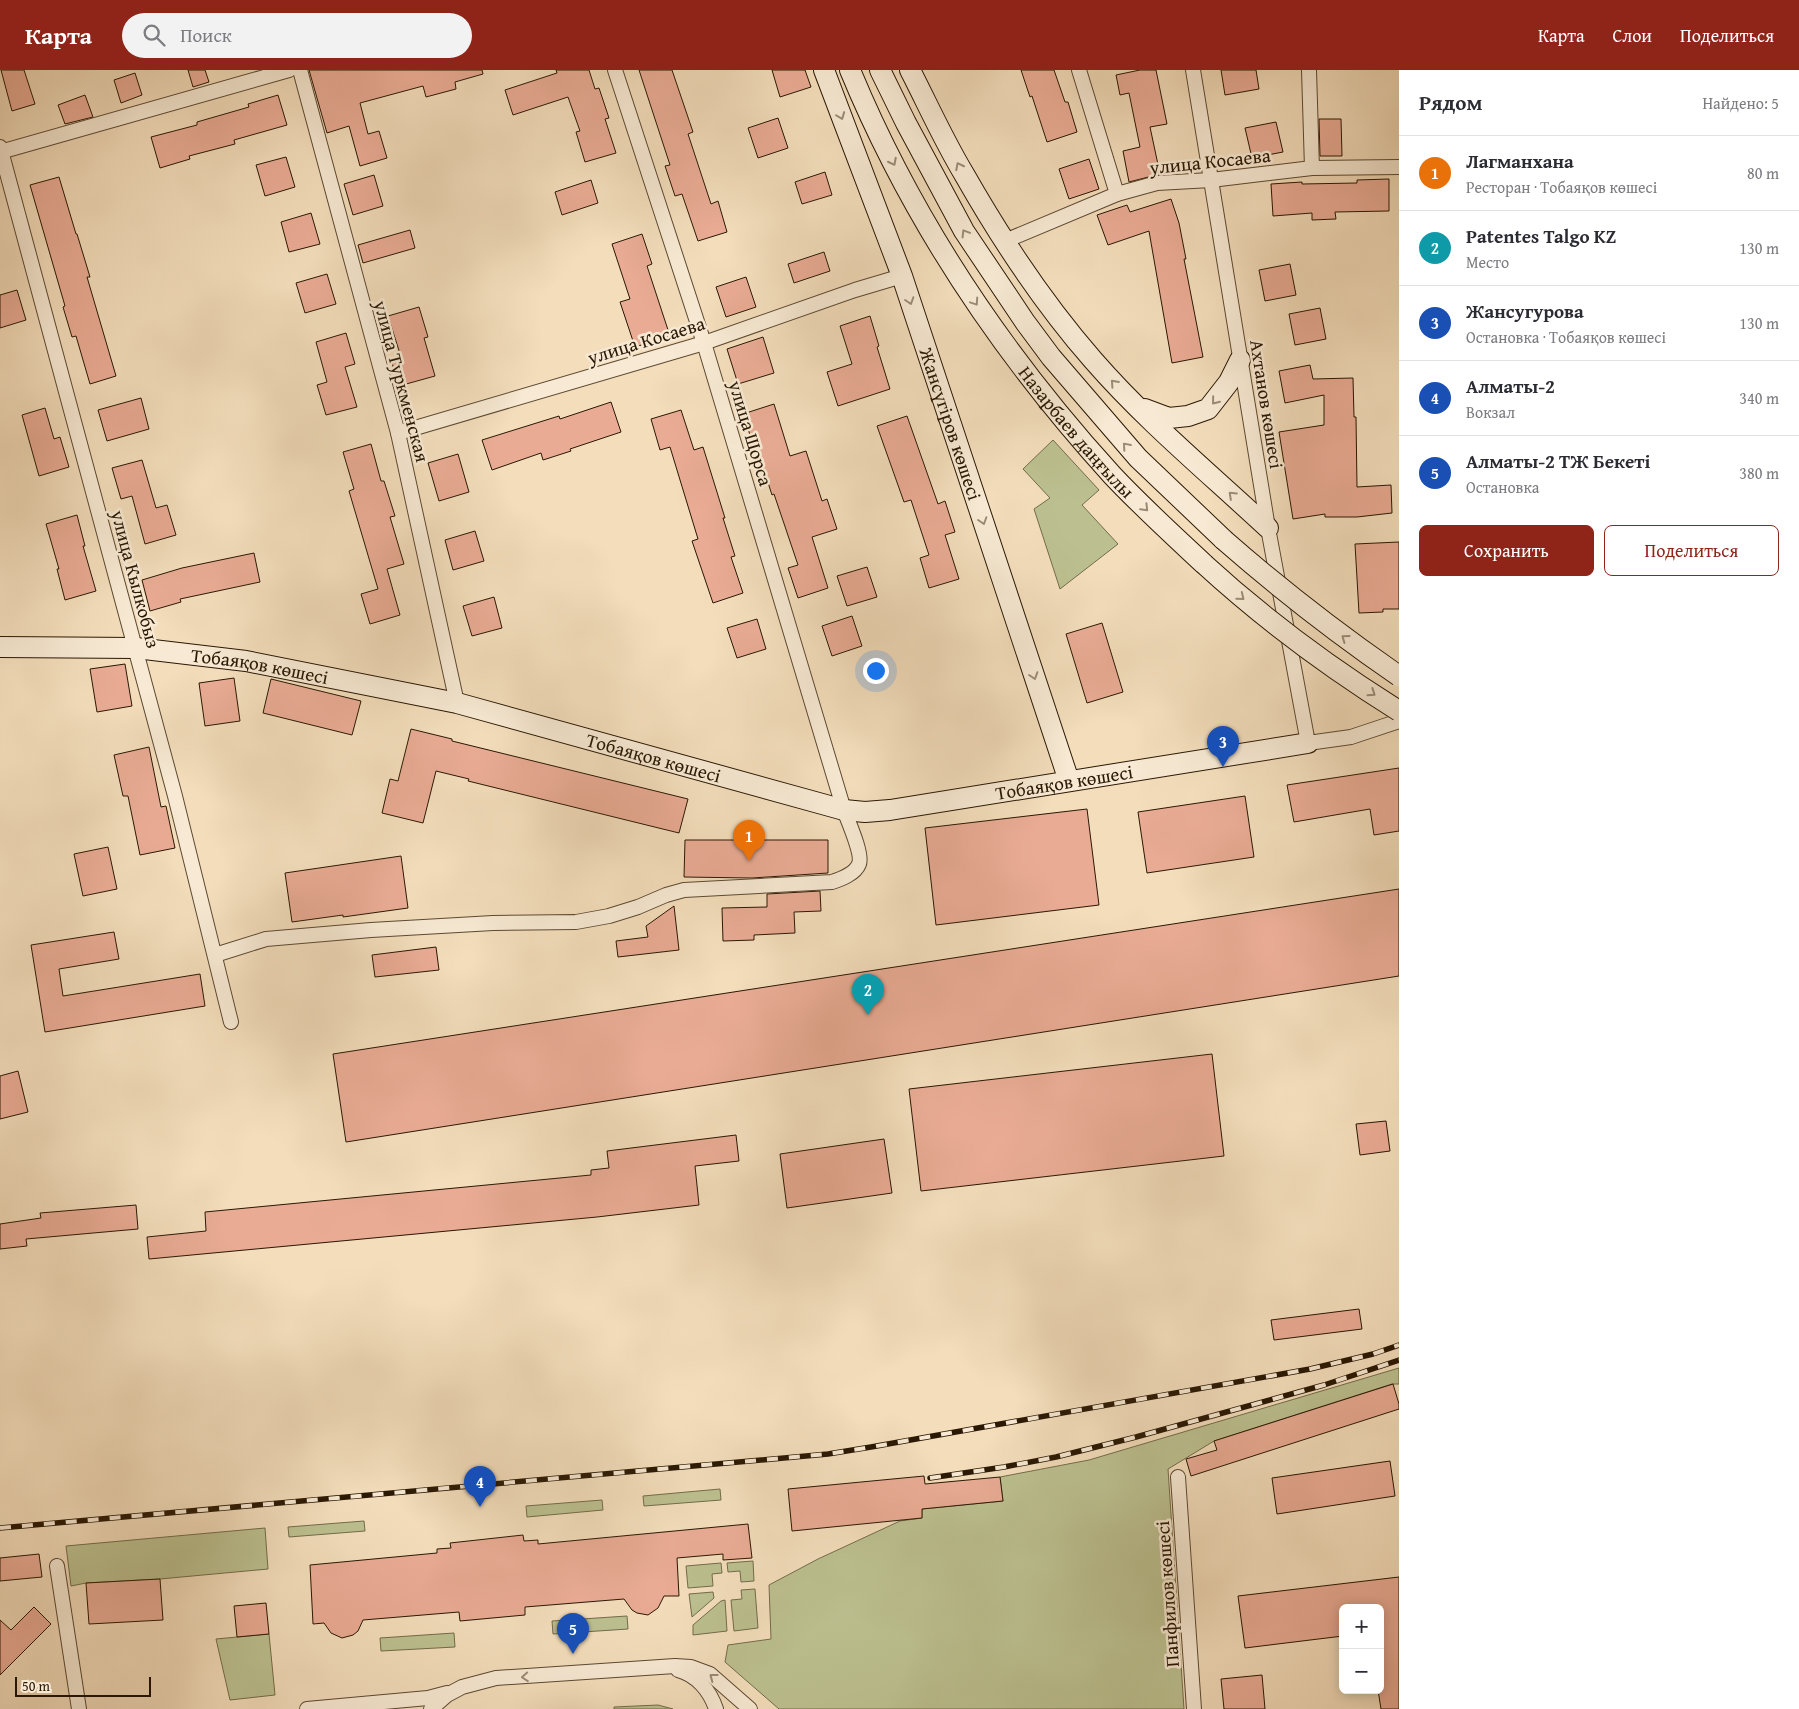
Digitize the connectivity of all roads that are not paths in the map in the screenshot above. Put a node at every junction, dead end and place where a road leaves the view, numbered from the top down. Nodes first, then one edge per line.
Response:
1 (290, 70) edge
2 (300, 70) edge
3 (615, 70) edge
4 (824, 70) edge
5 (850, 70) edge
6 (880, 70) edge
7 (910, 70) edge
8 (1079, 70) edge
9 (1193, 70) edge
10 (1309, 70) edge
11 (0, 150) edge
12 (1399, 167) edge
13 (1312, 168) junction
14 (1211, 180) junction
15 (1117, 194) junction
16 (1005, 241) junction
17 (902, 276) junction
18 (704, 343) junction
19 (1240, 360) junction
20 (1134, 405) junction
21 (398, 433) junction
22 (1268, 528) junction
23 (0, 647) edge
24 (136, 648) junction
25 (1399, 676) edge
26 (457, 703) junction
27 (1399, 711) edge
28 (1399, 721) edge
29 (1308, 743) junction
30 (1069, 781) junction
31 (844, 810) junction
32 (215, 955) junction
33 (231, 1022) dead end
34 (1178, 1477) dead end
35 (57, 1566) dead end
36 (668, 1667) junction
37 (457, 1690) junction
38 (79, 1709) edge
39 (307, 1709) edge
40 (431, 1709) edge
41 (716, 1709) edge
42 (750, 1709) edge
43 (1194, 1709) edge

1 - 11 street
2 - 21 street, улица Туркменская
3 - 18 street, улица Щорса
4 -> 17 street, Жансүгіров көшесі
5 -> 27 street, Назарбаев даңғылы, bridge
25 -> 6 street, Назарбаев даңғылы, bridge
16 -> 7 street
8 - 15 street
9 - 14 street, Ахтанов көшесі
10 - 13 street
11 - 24 street, улица Кылкобыз
12 - 13 street, улица Косаева
13 - 14 street, улица Косаева
14 - 15 street, улица Косаева
14 - 19 street, Ахтанов көшесі
15 - 16 street, улица Косаева
20 -> 16 street
17 - 18 street, улица Косаева
17 -> 30 street, Жансүгіров көшесі
18 - 21 street, улица Косаева
18 - 31 street, улица Щорса
19 -> 20 street
19 - 22 street, Ахтанов көшесі
22 -> 20 street
21 - 26 street, улица Туркменская
22 - 29 street, Ахтанов көшесі
23 - 24 street, Тобаяқов көшесі
24 - 26 street, Тобаяқов көшесі
24 - 32 street, улица Кылкобыз
26 - 31 street, Тобаяқов көшесі
28 - 29 street
29 - 30 street, Тобаяқов көшесі
30 - 31 street, Тобаяқов көшесі
31 - 32 street, улица Щорса
32 - 33 street, улица Кылкобыз
34 - 43 street, Панфилов көшесі
35 - 38 street
36 -> 37 street
36 - 41 street
42 -> 36 street
37 - 39 street
37 - 40 street

